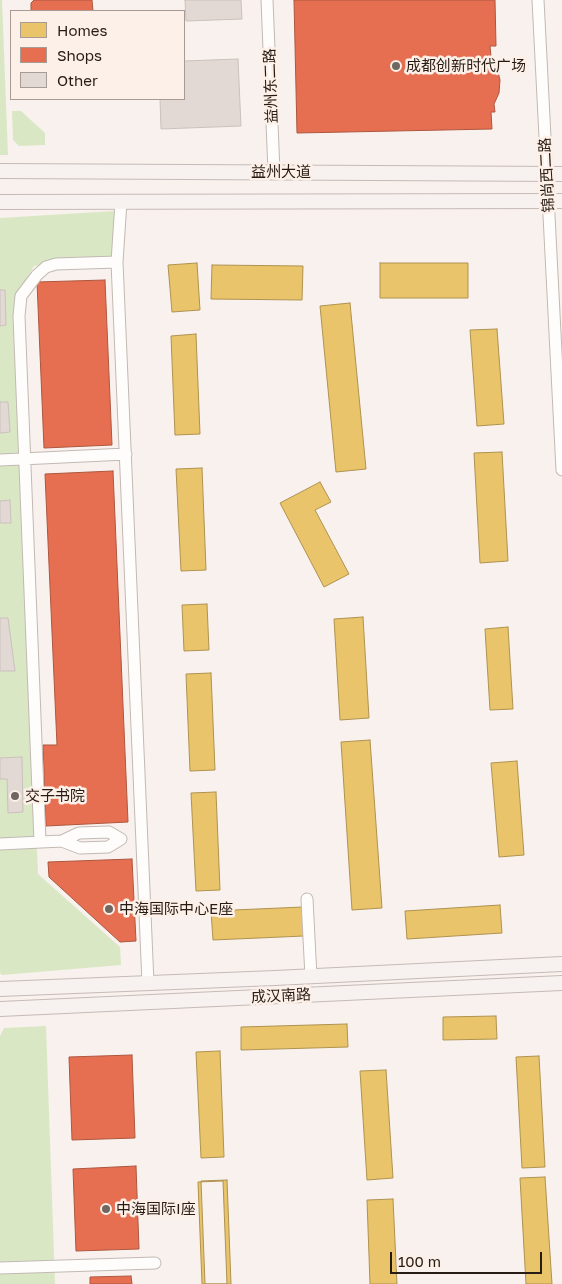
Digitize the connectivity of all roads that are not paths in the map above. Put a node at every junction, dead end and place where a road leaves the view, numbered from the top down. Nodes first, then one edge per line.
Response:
1 (267, 0) edge
2 (538, 0) edge
3 (0, 171) edge
4 (274, 172) junction
5 (547, 174) junction
6 (562, 174) edge
7 (548, 200) junction
8 (562, 200) edge
9 (0, 202) edge
10 (121, 202) junction
11 (117, 262) junction
12 (126, 454) junction
13 (24, 459) junction
14 (0, 460) edge
15 (562, 470) edge
16 (142, 837) junction
17 (40, 842) junction
18 (0, 844) edge
19 (306, 899) dead end
20 (562, 964) edge
21 (311, 977) junction
22 (148, 983) junction
23 (562, 983) edge
24 (0, 989) edge
25 (0, 1009) edge
26 (155, 1263) dead end
27 (0, 1268) edge

1 - 4 street, 益州东二路
2 - 5 street, 锦尚西二路
3 - 4 main road, 益州大道
4 - 5 main road, 益州大道
5 - 6 main road, 益州大道
5 - 7 street, 锦尚西二路
7 - 8 main road, 益州大道
7 - 10 main road, 益州大道
7 - 15 street, 锦尚西二路
9 - 10 main road, 益州大道
10 - 11 street
11 - 12 street
11 - 13 street
12 - 13 street
12 - 16 street
13 - 14 street
13 - 17 street
16 - 17 street
16 - 22 street
17 - 18 street
19 - 21 street
20 - 21 main road, 成汉南路
21 - 22 main road, 成汉南路
22 - 24 main road, 成汉南路
23 - 25 main road, 成汉南路
26 - 27 street

